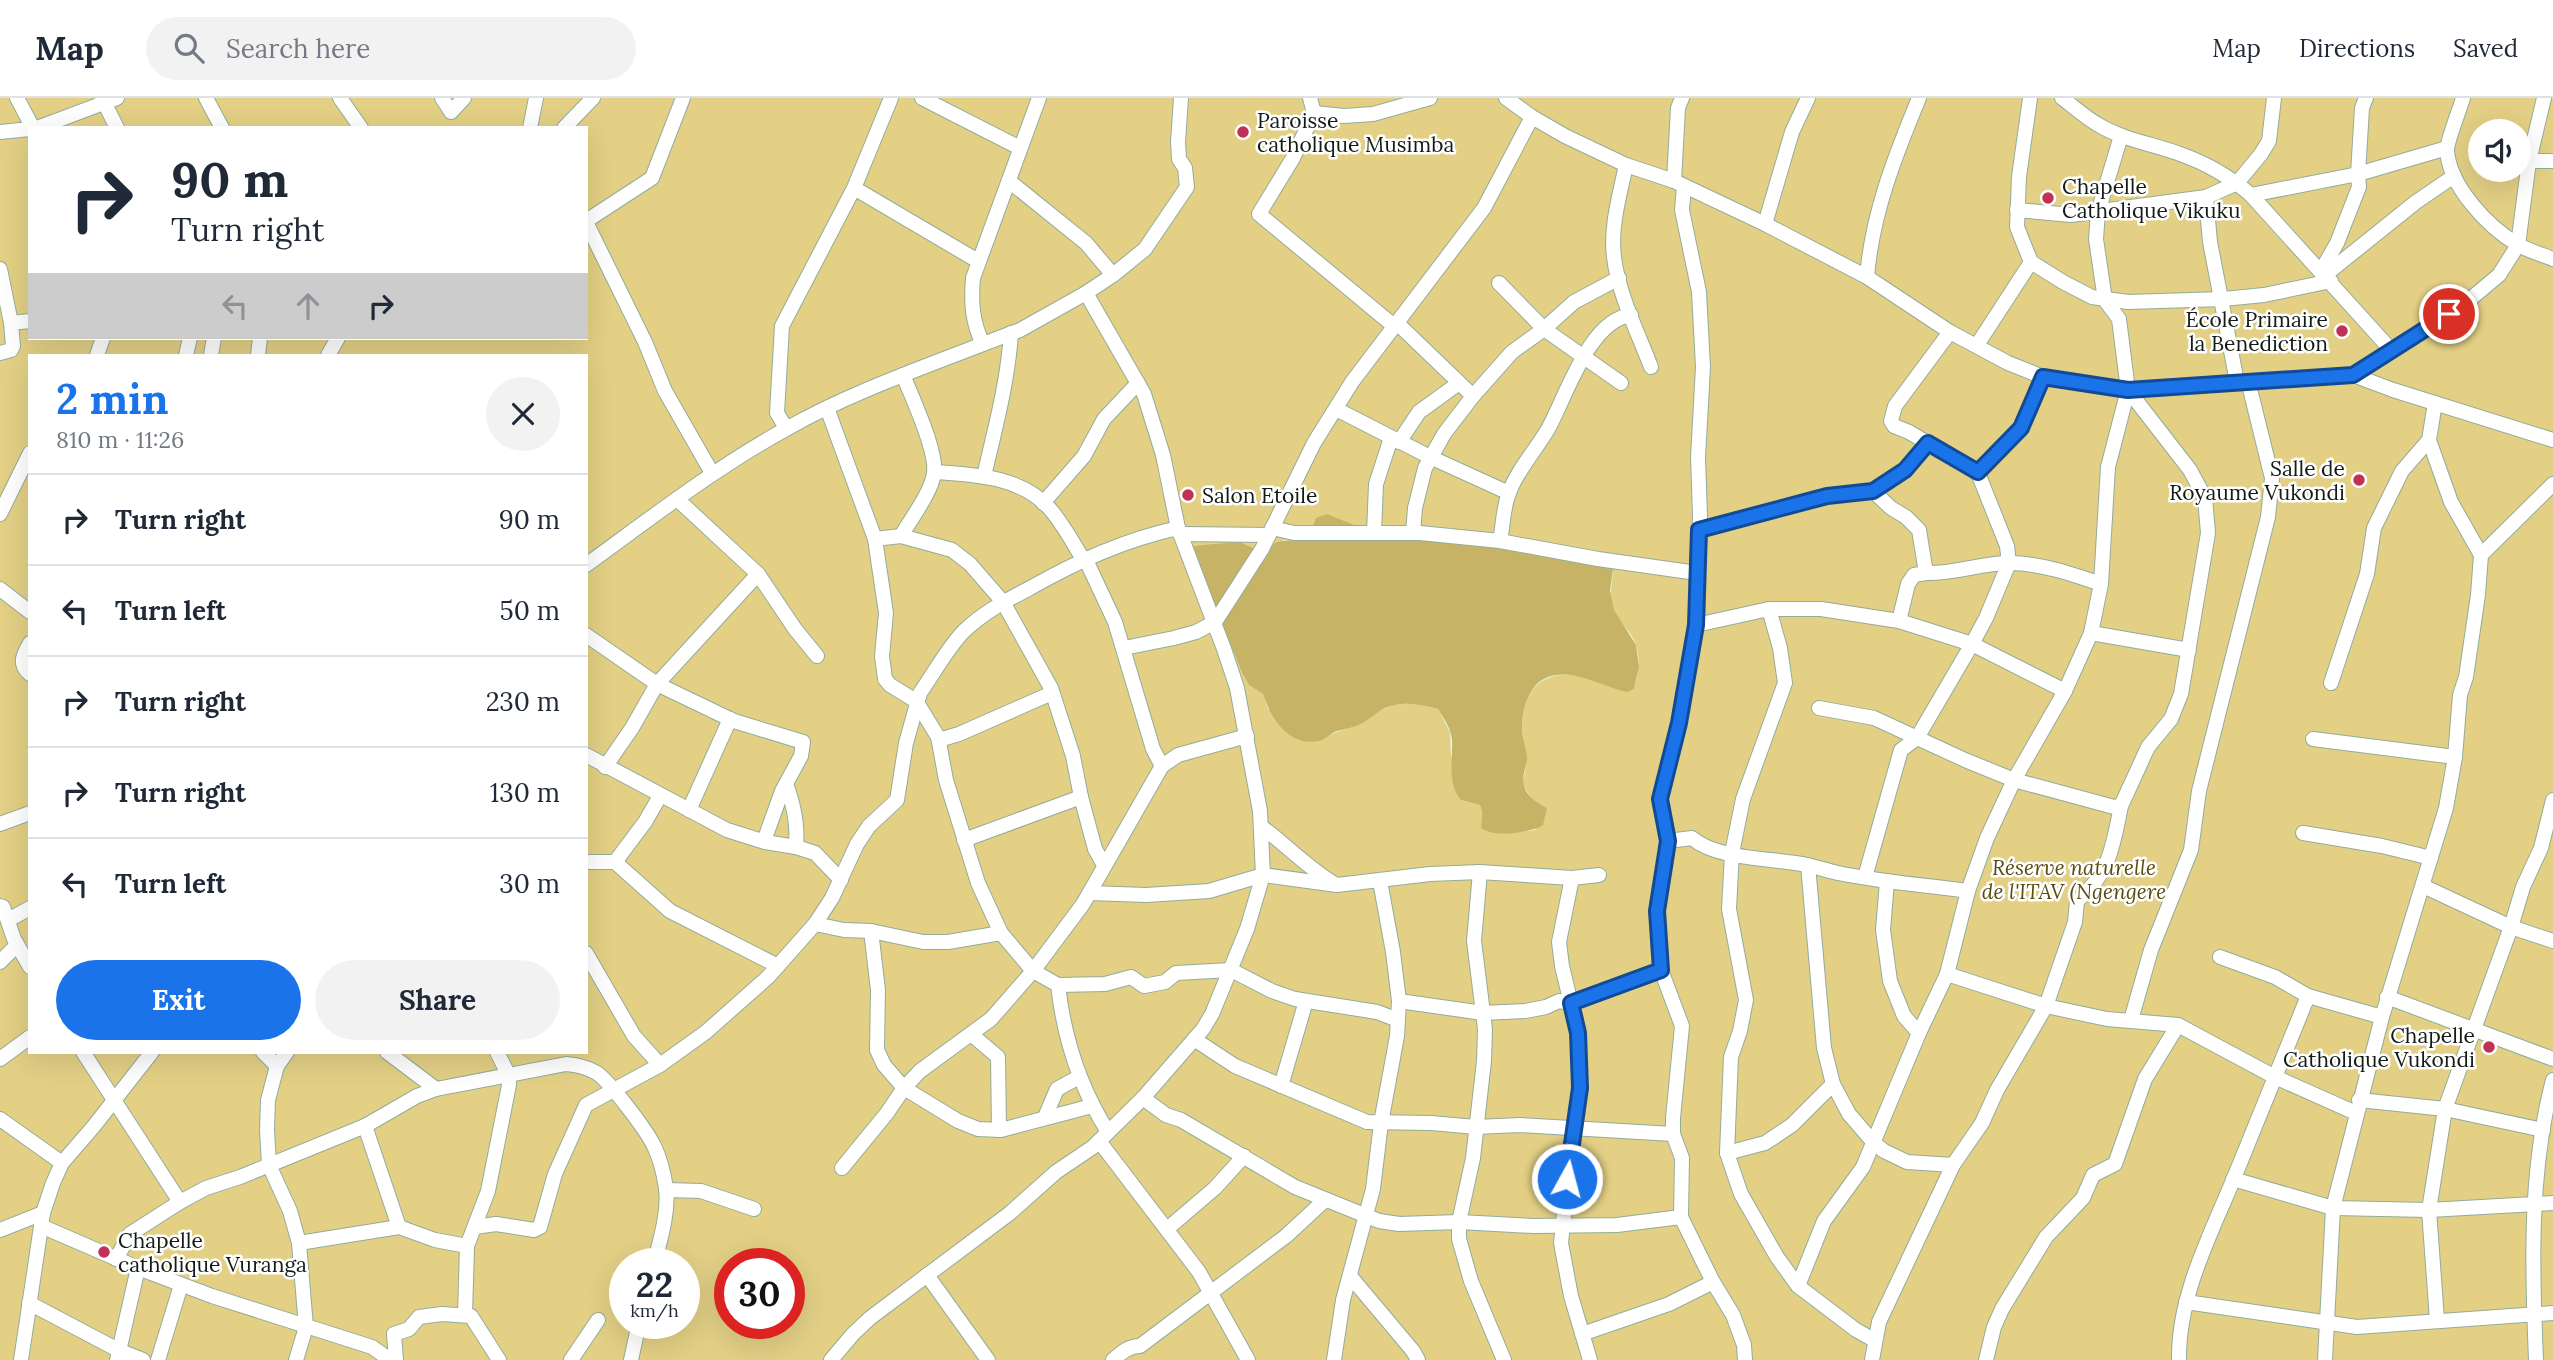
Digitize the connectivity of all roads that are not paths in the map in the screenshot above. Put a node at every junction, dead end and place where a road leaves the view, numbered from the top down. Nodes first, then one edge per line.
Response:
1 (17, 98) edge
2 (206, 98) edge
3 (340, 98) edge
4 (442, 98) edge
5 (464, 98) edge
6 (536, 98) edge
7 (593, 98) edge
8 (683, 98) edge
9 (891, 98) edge
10 (922, 98) edge
11 (1039, 98) edge
12 (1181, 98) edge
13 (1310, 98) edge
14 (1430, 98) edge
15 (1506, 98) edge
16 (1682, 98) edge
17 (1808, 98) edge
18 (1919, 98) edge
19 (2030, 98) edge
20 (2062, 98) edge
21 (2274, 98) edge
22 (2366, 98) edge
23 (2463, 98) edge
24 (2544, 98) edge
25 (108, 100) edge
26 (1314, 113) junction
27 (1532, 117) junction
28 (32, 126) edge
29 (38, 126) edge
30 (116, 126) edge
31 (221, 126) edge
32 (360, 126) edge
33 (530, 126) edge
34 (566, 126) edge
35 (28, 129) edge
36 (0, 132) edge
37 (2121, 136) junction
38 (1020, 148) junction
39 (2447, 148) junction
40 (2531, 153) edge
41 (2553, 160) edge
42 (2531, 161) edge
43 (1626, 165) junction
44 (2358, 174) junction
45 (2454, 176) junction
46 (1009, 181) junction
47 (2526, 182) edge
48 (2237, 183) junction
49 (1679, 184) junction
50 (854, 188) junction
51 (2251, 195) junction
52 (2206, 197) junction
53 (2017, 210) junction
54 (2098, 212) junction
55 (588, 220) edge
56 (1765, 224) junction
57 (588, 225) edge
58 (2518, 245) junction
59 (2553, 259) edge
60 (978, 261) junction
61 (2031, 262) junction
62 (0, 269) edge
63 (1113, 275) junction
64 (2326, 276) junction
65 (1867, 277) junction
66 (1619, 278) junction
67 (1499, 283) dead end
68 (1086, 293) junction
69 (2222, 299) junction
70 (2105, 300) junction
71 (1631, 315) junction
72 (28, 321) edge
73 (11, 323) junction
74 (1395, 324) junction
75 (1544, 329) junction
76 (1950, 332) junction
77 (1011, 333) junction
78 (983, 344) junction
79 (1977, 345) junction
80 (6, 351) edge
81 (2392, 351) junction
82 (1584, 356) junction
83 (0, 367) edge
84 (1651, 367) dead end
85 (903, 375) junction
86 (2353, 375) junction
87 (2043, 377) junction
88 (2243, 381) junction
89 (1138, 383) junction
90 (1459, 383) junction
91 (1621, 383) dead end
92 (2128, 390) junction
93 (1473, 396) junction
94 (2435, 403) junction
95 (827, 408) junction
96 (1336, 409) junction
97 (786, 428) junction
98 (1395, 440) junction
99 (2429, 440) junction
100 (2553, 440) edge
101 (1928, 443) junction
102 (28, 457) edge
103 (1430, 457) junction
104 (935, 472) junction
105 (1978, 472) junction
106 (712, 473) junction
107 (984, 476) junction
108 (2553, 484) edge
109 (1873, 491) junction
110 (1508, 493) junction
111 (677, 499) junction
112 (1043, 503) junction
113 (0, 514) edge
114 (1699, 530) junction
115 (1179, 531) junction
116 (1270, 532) junction
117 (1374, 533) junction
118 (1413, 533) junction
119 (901, 536) junction
120 (875, 539) junction
121 (1500, 541) junction
122 (2481, 555) junction
123 (1084, 559) junction
124 (2009, 563) junction
125 (588, 564) edge
126 (1697, 573) junction
127 (1926, 573) junction
128 (758, 574) junction
129 (2101, 584) junction
130 (0, 589) edge
131 (1003, 602) junction
132 (1769, 609) junction
133 (28, 610) edge
134 (1899, 621) junction
135 (1215, 622) junction
136 (1696, 625) junction
137 (2091, 633) junction
138 (588, 636) edge
139 (1972, 645) junction
140 (28, 648) edge
141 (1124, 648) junction
142 (2189, 650) junction
143 (817, 656) dead end
144 (28, 672) edge
145 (2330, 683) dead end
146 (657, 684) junction
147 (2065, 691) junction
148 (1052, 693) junction
149 (916, 701) junction
150 (1819, 708) dead end
151 (730, 719) junction
152 (1247, 736) junction
153 (1917, 738) junction
154 (2314, 739) dead end
155 (939, 740) junction
156 (588, 756) edge
157 (2455, 757) junction
158 (1162, 766) junction
159 (606, 767) junction
160 (2014, 780) junction
161 (786, 784) junction
162 (660, 796) junction
163 (1081, 797) junction
164 (2553, 800) edge
165 (2121, 806) junction
166 (689, 810) junction
167 (28, 814) edge
168 (0, 824) edge
169 (1262, 827) junction
170 (2304, 833) dead end
171 (964, 840) junction
172 (764, 841) junction
173 (1668, 841) junction
174 (796, 846) junction
175 (1732, 853) junction
176 (2431, 858) junction
177 (588, 862) edge
178 (615, 862) junction
179 (1104, 865) junction
180 (1808, 865) junction
181 (1480, 872) junction
182 (1263, 874) junction
183 (1599, 875) dead end
184 (1865, 877) junction
185 (1572, 878) junction
186 (841, 880) junction
187 (1380, 881) junction
188 (1887, 881) junction
189 (1337, 885) junction
190 (2423, 886) junction
191 (1968, 891) junction
192 (1089, 893) junction
193 (0, 906) edge
194 (28, 909) edge
195 (8, 920) junction
196 (815, 924) junction
197 (2511, 927) junction
198 (871, 931) junction
199 (1001, 933) junction
200 (2553, 941) edge
201 (17, 945) junction
202 (588, 956) edge
203 (2220, 957) dead end
204 (0, 962) edge
205 (28, 964) edge
206 (778, 966) junction
207 (1230, 970) junction
208 (1661, 970) junction
209 (1033, 971) junction
210 (1947, 974) junction
211 (1058, 985) junction
212 (2308, 996) junction
213 (2387, 997) junction
214 (1306, 1001) junction
215 (1399, 1001) junction
216 (1571, 1003) junction
217 (2046, 1006) junction
218 (1483, 1013) junction
219 (2382, 1017) junction
220 (1398, 1020) junction
221 (2131, 1020) junction
222 (2178, 1025) junction
223 (2472, 1030) junction
224 (1919, 1033) junction
225 (971, 1034) junction
226 (28, 1038) edge
227 (1195, 1039) junction
228 (84, 1054) edge
229 (150, 1054) edge
230 (265, 1054) edge
231 (286, 1054) edge
232 (390, 1054) edge
233 (498, 1054) edge
234 (0, 1059) edge
235 (2553, 1059) edge
236 (660, 1065) junction
237 (277, 1066) junction
238 (509, 1076) junction
239 (1079, 1077) junction
240 (2275, 1077) junction
241 (2553, 1082) edge
242 (1833, 1084) junction
243 (1281, 1086) junction
244 (904, 1088) junction
245 (436, 1089) junction
246 (615, 1090) junction
247 (1143, 1098) junction
248 (114, 1101) junction
249 (1092, 1105) junction
250 (2358, 1106) junction
251 (2445, 1109) junction
252 (1045, 1117) junction
253 (0, 1119) edge
254 (1381, 1123) junction
255 (365, 1126) junction
256 (1476, 1127) junction
257 (999, 1130) junction
258 (1574, 1130) junction
259 (2543, 1130) junction
260 (1673, 1134) junction
261 (1104, 1137) junction
262 (1874, 1143) junction
263 (1727, 1153) junction
264 (1244, 1156) junction
265 (62, 1163) junction
266 (1953, 1165) junction
267 (269, 1166) junction
268 (842, 1168) dead end
269 (2233, 1180) junction
270 (666, 1190) junction
271 (1325, 1200) junction
272 (180, 1202) junction
273 (2553, 1203) edge
274 (2535, 1205) junction
275 (2333, 1208) junction
276 (754, 1209) dead end
277 (2429, 1210) junction
278 (1366, 1216) junction
279 (1681, 1217) junction
280 (42, 1220) junction
281 (1459, 1222) junction
282 (1562, 1224) junction
283 (399, 1227) junction
284 (475, 1227) junction
285 (1167, 1228) junction
286 (0, 1230) edge
287 (299, 1243) junction
288 (467, 1246) junction
289 (657, 1248) edge
290 (116, 1259) junction
291 (138, 1268) junction
292 (927, 1275) junction
293 (1350, 1276) junction
294 (1713, 1282) junction
295 (181, 1285) junction
296 (1798, 1286) junction
297 (1211, 1293) junction
298 (2186, 1302) junction
299 (29, 1303) junction
300 (2553, 1313) edge
301 (2534, 1314) junction
302 (466, 1315) junction
303 (598, 1320) dead end
304 (2437, 1320) junction
305 (2325, 1323) junction
306 (306, 1326) junction
307 (1582, 1334) junction
308 (636, 1339) edge
309 (1874, 1340) junction
310 (118, 1355) edge
311 (21, 1360) edge
312 (143, 1360) edge
313 (158, 1360) edge
314 (296, 1360) edge
315 (390, 1360) edge
316 (397, 1360) edge
317 (499, 1360) edge
318 (571, 1360) edge
319 (631, 1360) edge
320 (831, 1360) edge
321 (988, 1360) edge
322 (1113, 1360) edge
323 (1248, 1360) edge
324 (1334, 1360) edge
325 (1418, 1360) edge
326 (1504, 1360) edge
327 (1590, 1360) edge
328 (1745, 1360) edge
329 (1872, 1360) edge
330 (1986, 1360) edge
331 (2179, 1360) edge
332 (2325, 1360) edge
333 (2536, 1360) edge

1 - 28 street
2 - 31 street
3 - 32 street
4 - 5 street
6 - 33 street
7 - 34 street
8 - 55 street
9 - 50 street
10 - 38 street
11 - 38 street
12 - 63 street
13 - 26 street
14 - 26 street
15 - 27 street
16 - 49 street
17 - 56 street
18 - 65 street
19 - 53 street
20 - 37 street
21 - 48 street
22 - 44 street
23 - 39 street
24 - 40 street
25 - 29 street
25 - 30 street
26 - 74 street
27 - 43 street
27 - 74 street
35 - 36 street
37 - 48 street
37 - 54 street
38 - 46 street
39 - 44 street
39 - 45 street
41 - 42 street
43 - 49 street
43 - 66 street
44 - 51 street
44 - 64 street
45 - 58 street
45 - 64 street
46 - 60 street
46 - 63 street
47 - 58 street
48 - 51 street
48 - 52 street
49 - 56 street
49 - 114 street
50 - 60 street
50 - 97 street
51 - 64 street
52 - 54 street
52 - 69 street
53 - 54 street
53 - 61 street
54 - 70 street
56 - 65 street
57 - 106 street
58 - 59 street
58 - 81 street
60 - 78 street
61 - 70 street
61 - 79 street
62 - 73 street
63 - 68 street
64 - 69 street
64 - 81 street
65 - 76 street
66 - 71 street
66 - 75 street
67 - 75 street
68 - 77 street
68 - 89 street
69 - 70 street
69 - 88 street
70 - 92 street
71 - 82 street
71 - 84 street
72 - 73 street
73 - 80 street
74 - 90 street
74 - 96 street
75 - 82 street
75 - 93 street
76 - 79 street
76 - 101 street
77 - 78 street
77 - 107 street
78 - 85 street
79 - 87 street
80 - 83 street
81 - 86 street
82 - 91 street
82 - 110 street
85 - 95 street
85 - 104 street
86 - 88 street
86 - 94 street
87 - 92 street
87 - 105 street
88 - 92 street
88 - 221 street
89 - 112 street
89 - 115 street
90 - 93 street
90 - 98 street
92 - 129 street
92 - 142 street
93 - 103 street
94 - 99 street
94 - 100 street
95 - 97 street
95 - 120 street
96 - 98 street
96 - 116 street
97 - 106 street
98 - 103 street
98 - 117 street
99 - 122 street
99 - 145 street
101 - 105 street
101 - 109 street
102 - 113 street
103 - 110 street
103 - 118 street
104 - 107 street
104 - 119 street
105 - 124 street
106 - 111 street
107 - 112 street
108 - 122 street
109 - 114 street
109 - 127 street
110 - 121 street
111 - 125 street
111 - 128 street
112 - 123 street
114 - 126 street
115 - 116 street
115 - 123 street
115 - 135 street
116 - 117 street
116 - 135 street
117 - 118 street
118 - 121 street
119 - 120 street
119 - 131 street
120 - 149 street
121 - 126 street
122 - 157 street
123 - 131 street
123 - 141 street
124 - 127 street
124 - 129 street
124 - 139 street
126 - 136 street
127 - 134 street
128 - 143 street
128 - 146 street
129 - 137 street
130 - 133 street
131 - 148 street
131 - 149 street
132 - 134 street
132 - 136 street
132 - 175 street
134 - 139 street
135 - 141 street
135 - 152 street
136 - 173 street
137 - 142 street
137 - 147 street
138 - 146 street
139 - 147 street
139 - 153 street
140 - 144 street
141 - 158 street
142 - 165 street
146 - 151 street
146 - 159 street
147 - 160 street
148 - 155 street
148 - 163 street
149 - 155 street
149 - 186 street
150 - 153 street
151 - 161 street
151 - 166 street
152 - 158 street
152 - 169 street
153 - 160 street
153 - 184 street
154 - 157 street
155 - 171 street
156 - 159 street
157 - 176 street
158 - 179 street
159 - 162 street
160 - 165 street
160 - 191 street
161 - 172 street
161 - 174 street
162 - 166 street
162 - 178 street
163 - 171 street
163 - 179 street
164 - 197 street
165 - 217 street
166 - 172 street
167 - 168 street
169 - 182 street
169 - 189 street
170 - 176 street
171 - 199 street
172 - 174 street
173 - 175 street
173 - 208 street
174 - 186 street
175 - 180 street
175 - 263 street
176 - 190 street
177 - 178 street
178 - 206 street
179 - 192 street
180 - 184 street
180 - 242 street
181 - 185 street
181 - 187 street
181 - 218 street
182 - 189 street
182 - 192 street
182 - 207 street
183 - 185 street
184 - 188 street
185 - 216 street
186 - 196 street
187 - 189 street
187 - 215 street
188 - 191 street
188 - 224 street
190 - 197 street
190 - 213 street
191 - 210 street
192 - 209 street
193 - 195 street
194 - 195 street
195 - 201 street
196 - 198 street
196 - 206 street
197 - 200 street
197 - 223 street
198 - 199 street
198 - 244 street
199 - 209 street
201 - 204 street
201 - 205 street
202 - 236 street
203 - 212 street
206 - 236 street
207 - 211 street
207 - 214 street
207 - 227 street
208 - 216 street
208 - 260 street
209 - 211 street
209 - 225 street
210 - 217 street
210 - 224 street
211 - 239 street
212 - 219 street
212 - 240 street
213 - 219 street
213 - 223 street
214 - 220 street
214 - 243 street
215 - 218 street
215 - 220 street
216 - 218 street
216 - 258 street
217 - 221 street
217 - 266 street
218 - 256 street
219 - 250 street
220 - 254 street
221 - 222 street
222 - 240 street
222 - 330 street
223 - 235 street
223 - 251 street
224 - 262 street
225 - 244 street
225 - 257 street
226 - 234 street
227 - 243 street
227 - 247 street
228 - 248 street
229 - 248 street
230 - 237 street
231 - 237 street
232 - 245 street
233 - 238 street
236 - 246 street
237 - 267 street
238 - 245 street
238 - 246 street
238 - 284 street
239 - 249 street
239 - 252 street
240 - 250 street
240 - 269 street
241 - 259 street
242 - 262 street
242 - 263 street
243 - 254 street
244 - 257 street
244 - 268 street
245 - 255 street
246 - 270 street
246 - 284 street
247 - 261 street
247 - 264 street
248 - 265 street
248 - 272 street
249 - 252 street
249 - 261 street
250 - 251 street
250 - 275 street
251 - 259 street
251 - 277 street
252 - 257 street
253 - 265 street
254 - 256 street
254 - 278 street
255 - 267 street
255 - 283 street
256 - 258 street
256 - 281 street
258 - 260 street
258 - 282 street
259 - 274 street
260 - 279 street
261 - 285 street
261 - 292 street
262 - 266 street
262 - 296 street
263 - 296 street
264 - 271 street
264 - 285 street
265 - 280 street
266 - 309 street
267 - 272 street
267 - 287 street
269 - 275 street
269 - 298 street
270 - 276 street
270 - 289 street
271 - 278 street
271 - 297 street
272 - 290 street
273 - 274 street
274 - 277 street
274 - 301 street
275 - 277 street
275 - 305 street
277 - 304 street
278 - 281 street
278 - 293 street
279 - 282 street
279 - 294 street
280 - 286 street
280 - 290 street
280 - 299 street
281 - 282 street
281 - 326 street
282 - 307 street
283 - 287 street
283 - 288 street
284 - 288 street
285 - 297 street
287 - 306 street
288 - 302 street
290 - 291 street
291 - 295 street
291 - 310 street
292 - 320 street
292 - 321 street
293 - 324 street
293 - 325 street
294 - 307 street
294 - 328 street
295 - 306 street
295 - 313 street
296 - 309 street
297 - 322 street
297 - 323 street
298 - 305 street
298 - 331 street
299 - 310 street
299 - 311 street
300 - 301 street
301 - 304 street
301 - 333 street
302 - 316 street
302 - 317 street
303 - 318 street
304 - 305 street
305 - 332 street
306 - 314 street
306 - 315 street
307 - 327 street
308 - 319 street
309 - 329 street
310 - 312 street

